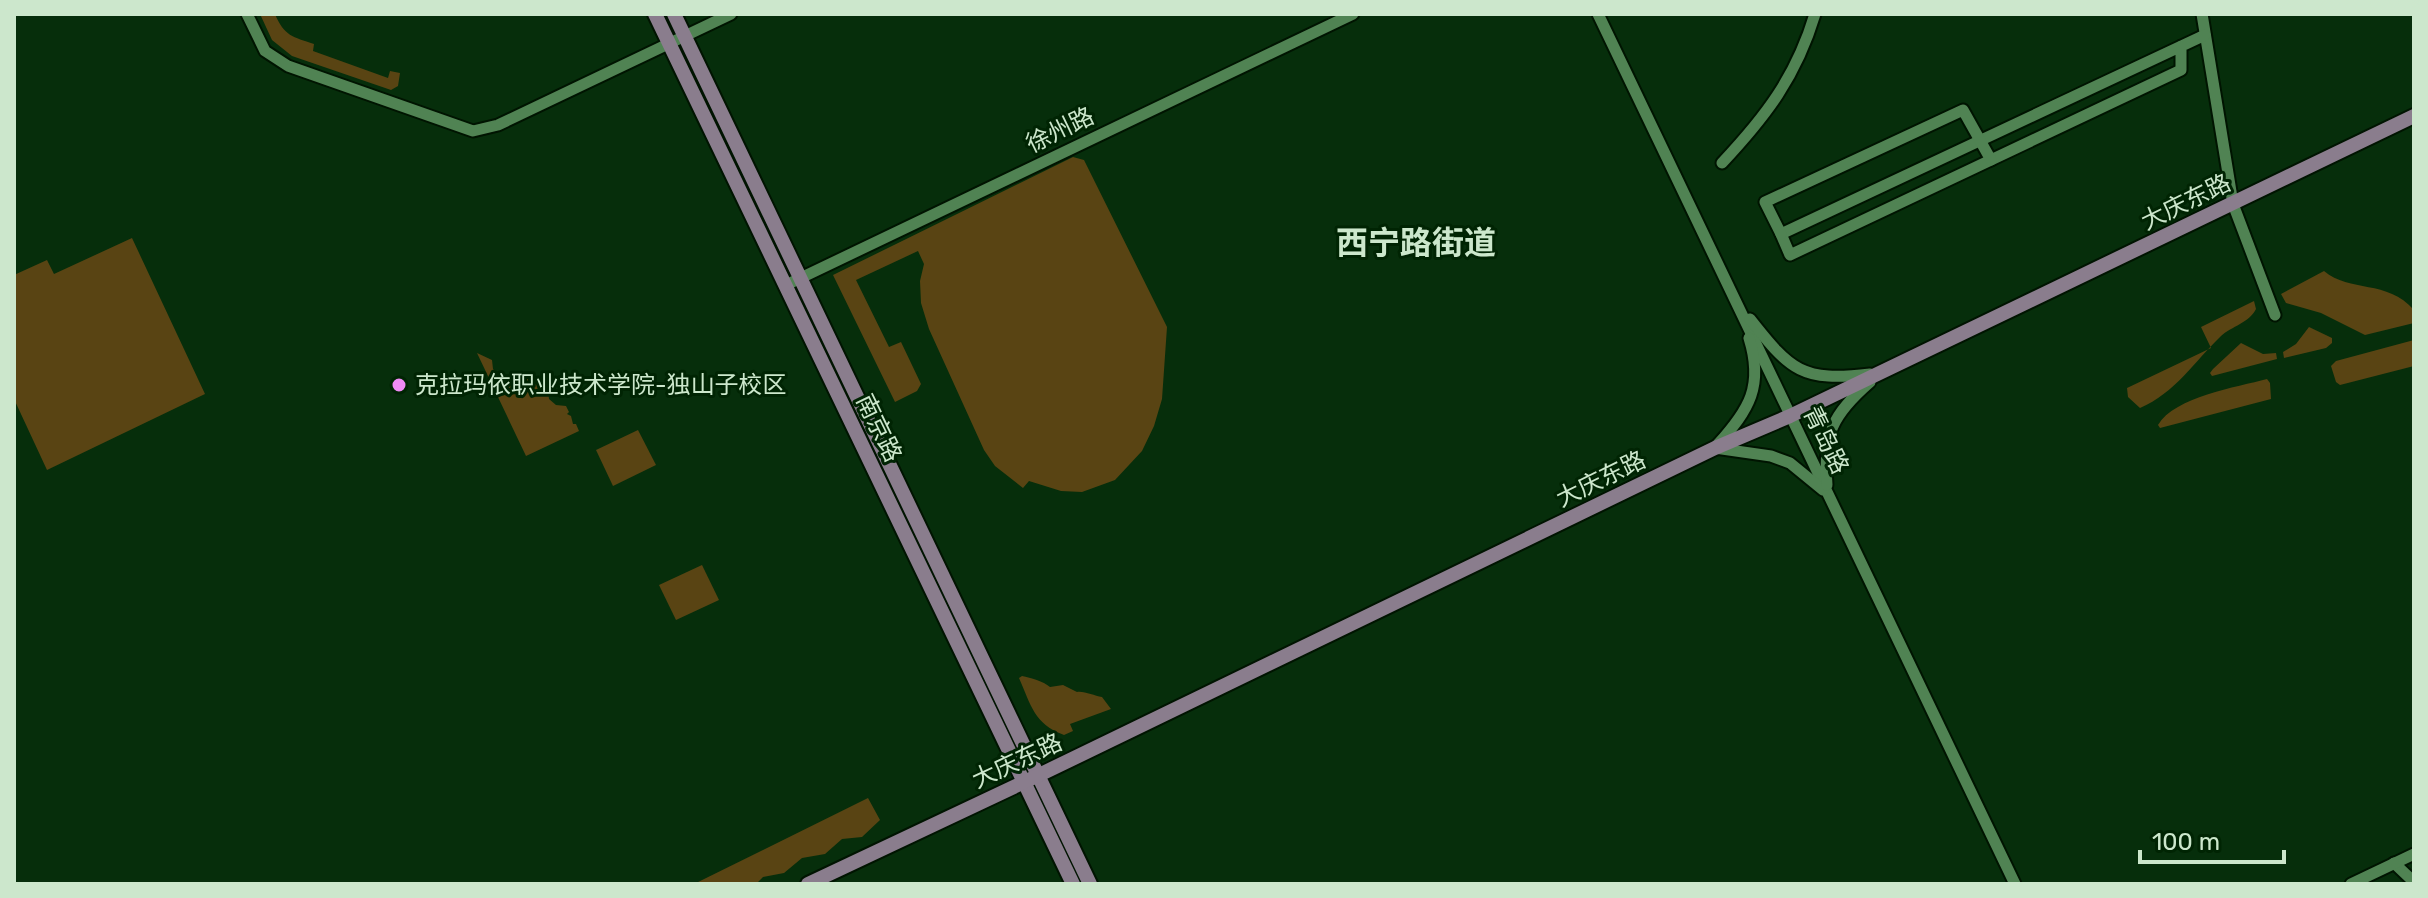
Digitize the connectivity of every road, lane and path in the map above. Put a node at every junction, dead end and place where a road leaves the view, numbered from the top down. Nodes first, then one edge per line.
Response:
1 (247, 14) edge
2 (655, 14) edge
3 (674, 14) edge
4 (731, 14) edge
5 (1353, 14) edge
6 (1598, 14) edge
7 (1815, 14) edge
8 (2202, 14) edge
9 (2205, 35) junction
10 (685, 36) junction
11 (669, 43) junction
12 (2181, 46) junction
13 (2114, 78) junction
14 (2123, 98) junction
15 (2414, 116) edge
16 (1981, 139) junction
17 (1991, 160) junction
18 (1722, 163) dead end
19 (1871, 191) junction
20 (2233, 204) junction
21 (1882, 210) junction
22 (1781, 234) junction
23 (801, 278) junction
24 (786, 285) junction
25 (1738, 303) junction
26 (2275, 315) dead end
27 (1879, 373) junction
28 (1790, 416) junction
29 (1715, 448) junction
30 (1828, 494) junction
31 (1042, 782) junction
32 (1023, 783) junction
33 (2414, 854) edge
34 (2394, 863) junction
35 (2414, 882) edge
36 (808, 884) edge
37 (1073, 884) edge
38 (1090, 884) edge
39 (2015, 884) edge
40 (2351, 884) edge

1 - 11 street
2 - 11 main road, 南京路
3 - 10 main road, 南京路
4 - 10 street
5 - 23 street, 徐州路
6 - 25 street, 青岛路
7 - 18 street
8 - 9 street
9 - 12 street
9 - 20 street
10 - 11 street
10 - 23 main road, 南京路
11 - 24 main road, 南京路
12 - 13 street
12 - 14 street
13 - 14 street
13 - 16 street
14 - 17 street
15 - 20 main road, 大庆东路
16 - 17 street
16 - 19 street
16 - 22 street
17 - 21 street
19 - 21 street
19 - 22 street
20 - 26 street
20 - 27 main road, 大庆东路
21 - 22 street
23 - 24 street, 徐州路
23 - 31 main road, 南京路
24 - 32 main road, 南京路
25 - 27 street
25 - 28 street, 青岛路
25 - 29 street
27 - 28 main road, 大庆东路
27 - 30 street
28 - 29 main road, 大庆东路
28 - 30 street, 青岛路
29 - 30 street
29 - 31 main road, 大庆东路
30 - 39 street, 青岛路
31 - 32 main road, 大庆东路
31 - 38 main road, 南京路
32 - 36 main road, 大庆东路
32 - 37 main road, 南京路
33 - 34 street
34 - 35 street
34 - 40 street

